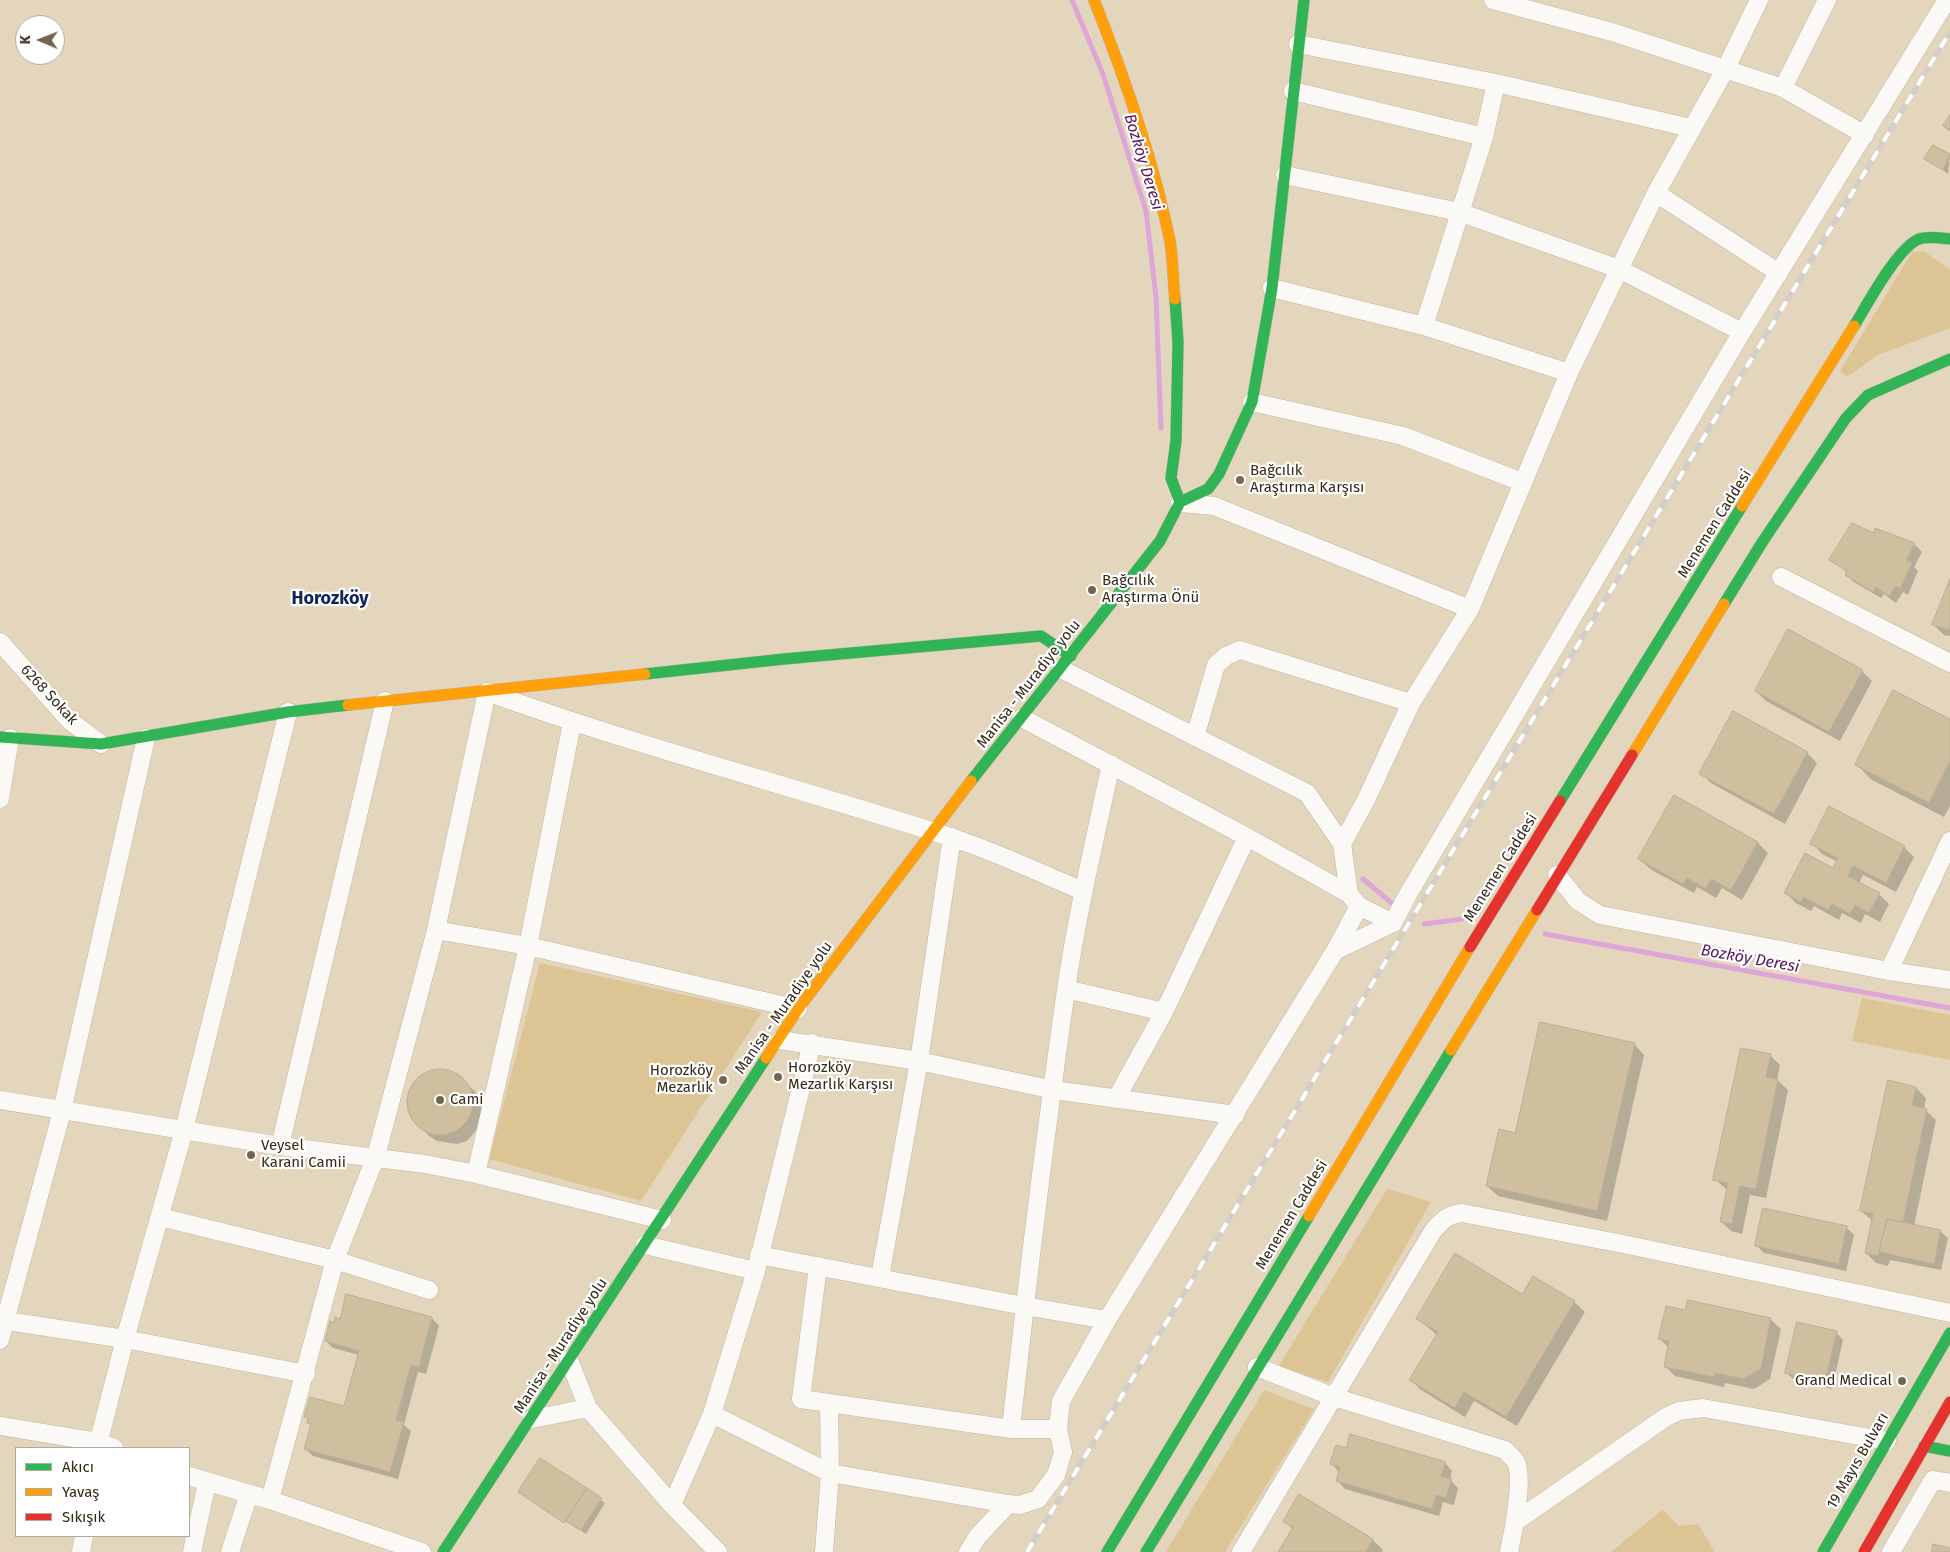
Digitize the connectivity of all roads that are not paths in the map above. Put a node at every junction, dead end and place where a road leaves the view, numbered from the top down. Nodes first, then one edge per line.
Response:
1 (1094, 0) edge
2 (1304, 0) edge
3 (1493, 0) edge
4 (1759, 0) edge
5 (1827, 0) edge
6 (1948, 0) edge
7 (1298, 44) junction
8 (1726, 68) junction
9 (1496, 83) junction
10 (1784, 88) junction
11 (1293, 91) junction
12 (1691, 128) junction
13 (1865, 135) junction
14 (1484, 137) junction
15 (1285, 175) junction
16 (1656, 193) junction
17 (1460, 212) junction
18 (1950, 238) edge
19 (1619, 269) junction
20 (1778, 272) junction
21 (1272, 288) junction
22 (1424, 326) junction
23 (1742, 332) junction
24 (1950, 359) edge
25 (1569, 374) junction
26 (1252, 402) junction
27 (1522, 482) junction
28 (1180, 502) junction
29 (1781, 577) dead end
30 (1470, 609) junction
31 (0, 642) edge
32 (1066, 663) junction
33 (1950, 663) edge
34 (486, 692) junction
35 (385, 701) junction
36 (1411, 702) junction
37 (288, 712) junction
38 (1022, 718) junction
39 (572, 723) junction
40 (5, 737) edge
41 (1195, 737) junction
42 (146, 738) junction
43 (101, 744) junction
44 (1111, 764) junction
45 (0, 794) edge
46 (931, 831) junction
47 (952, 837) junction
48 (1247, 837) junction
49 (1950, 841) edge
50 (1342, 844) junction
51 (1557, 875) junction
52 (1084, 891) junction
53 (1354, 900) junction
54 (1393, 923) junction
55 (436, 930) junction
56 (528, 946) junction
57 (1335, 951) junction
58 (1889, 971) junction
59 (1950, 980) edge
60 (1066, 989) junction
61 (798, 1009) junction
62 (1164, 1012) junction
63 (780, 1040) junction
64 (812, 1044) junction
65 (919, 1061) junction
66 (1054, 1090) junction
67 (1116, 1099) junction
68 (0, 1100) edge
69 (62, 1111) junction
70 (1235, 1115) junction
71 (184, 1130) junction
72 (280, 1146) junction
73 (376, 1156) junction
74 (476, 1174) junction
75 (160, 1217) junction
76 (662, 1220) junction
77 (645, 1245) junction
78 (335, 1260) junction
79 (758, 1263) junction
80 (818, 1266) junction
81 (880, 1277) junction
82 (429, 1290) dead end
83 (1024, 1306) junction
84 (1950, 1313) edge
85 (1107, 1320) junction
86 (3, 1321) edge
87 (1950, 1333) edge
88 (125, 1338) junction
89 (0, 1340) edge
90 (569, 1360) junction
91 (1256, 1367) junction
92 (306, 1374) junction
93 (1334, 1397) junction
94 (1950, 1402) edge
95 (829, 1403) junction
96 (588, 1408) junction
97 (712, 1414) junction
98 (532, 1419) junction
99 (0, 1426) edge
100 (1011, 1429) junction
101 (1058, 1429) junction
102 (1887, 1441) junction
103 (103, 1446) edge
104 (1924, 1446) junction
105 (1950, 1451) edge
106 (830, 1474) junction
107 (190, 1476) edge
108 (207, 1483) junction
109 (1950, 1483) edge
110 (249, 1494) junction
111 (270, 1500) junction
112 (1008, 1504) junction
113 (672, 1505) junction
114 (1515, 1522) junction
115 (84, 1537) edge
116 (81, 1552) edge
117 (192, 1552) edge
118 (230, 1552) edge
119 (422, 1552) edge
120 (442, 1552) edge
121 (718, 1552) edge
122 (824, 1552) edge
123 (968, 1552) edge
124 (1107, 1552) edge
125 (1146, 1552) edge
126 (1241, 1552) edge
127 (1509, 1552) edge
128 (1823, 1552) edge
129 (1864, 1552) edge
130 (1891, 1552) edge

1 - 28 main road
2 - 7 main road
3 - 8 street
4 - 8 street
5 - 10 street
6 - 13 street
7 - 9 street
7 - 11 main road
8 - 10 street
8 - 12 street
9 - 12 street
9 - 14 street
10 - 13 street
11 - 14 street
11 - 15 main road
12 - 16 street
13 - 20 street
14 - 17 street
15 - 17 street
15 - 21 main road
16 - 19 street
16 - 20 street
17 - 19 street
17 - 22 street
18 - 124 main road, Menemen Caddesi
19 - 23 street
19 - 25 street
20 - 23 street
21 - 22 street
21 - 26 main road
22 - 25 street
23 - 54 street
24 - 51 main road
25 - 27 street
26 - 27 street
26 - 28 main road
27 - 30 street
28 - 30 street
28 - 32 main road, Manisa - Muradiye yolu
29 - 33 street
30 - 36 street
31 - 43 street, 6268 Sokak
32 - 34 main road
32 - 38 main road, Manisa - Muradiye yolu
32 - 41 street
34 - 35 main road
34 - 39 street
34 - 55 street
35 - 37 main road
35 - 72 street
36 - 41 street
36 - 50 street
37 - 42 main road
37 - 71 street
38 - 44 street
38 - 46 main road, Manisa - Muradiye yolu
39 - 46 street
39 - 56 street
40 - 43 main road
40 - 45 street
41 - 50 street
42 - 43 main road
42 - 69 street
44 - 48 street
44 - 52 street
46 - 47 street
46 - 61 main road, Manisa - Muradiye yolu
47 - 52 street
47 - 65 street
48 - 53 street
48 - 62 street
49 - 58 street
50 - 53 street
51 - 58 street
51 - 91 main road
52 - 60 street
53 - 54 street
53 - 57 street
54 - 57 street
55 - 56 street
55 - 73 street
56 - 61 street
56 - 74 street
57 - 70 street
58 - 59 street
60 - 62 street
60 - 66 street
61 - 63 main road, Manisa - Muradiye yolu
62 - 67 street
63 - 64 street
63 - 76 main road, Manisa - Muradiye yolu
64 - 65 street
64 - 79 street
65 - 66 street
65 - 81 street
66 - 67 street
66 - 83 street
67 - 70 street
68 - 69 street
69 - 71 street
69 - 86 street
70 - 85 street
71 - 72 street
71 - 75 street
72 - 73 street
73 - 74 street
73 - 78 street
74 - 76 street
75 - 78 street
75 - 88 street
76 - 77 main road, Manisa - Muradiye yolu
77 - 79 street
77 - 90 main road, Manisa - Muradiye yolu
78 - 82 street
78 - 92 street
79 - 80 street
79 - 97 street
80 - 81 street
80 - 95 street
81 - 83 street
83 - 85 street
83 - 100 street
84 - 93 street
85 - 101 street
86 - 88 street
86 - 89 street
87 - 102 main road, 19 Mayıs Bulvarı
88 - 92 street
88 - 103 street
90 - 96 street
90 - 98 main road, Manisa - Muradiye yolu
91 - 93 street
91 - 125 main road
92 - 111 street
93 - 114 street
93 - 126 street
94 - 104 main road
95 - 100 street
95 - 106 street
96 - 98 street
96 - 113 street
97 - 106 street
97 - 113 street
98 - 120 main road, Manisa - Muradiye yolu
99 - 103 street
100 - 101 street
101 - 112 street
102 - 114 street
102 - 128 main road, 19 Mayıs Bulvarı
104 - 105 main road
104 - 129 main road
106 - 112 street
106 - 122 street
107 - 108 street
108 - 110 street
108 - 117 street
109 - 130 street
110 - 111 street
110 - 118 street
111 - 119 street
112 - 123 street
113 - 121 street
114 - 127 street
115 - 116 street

